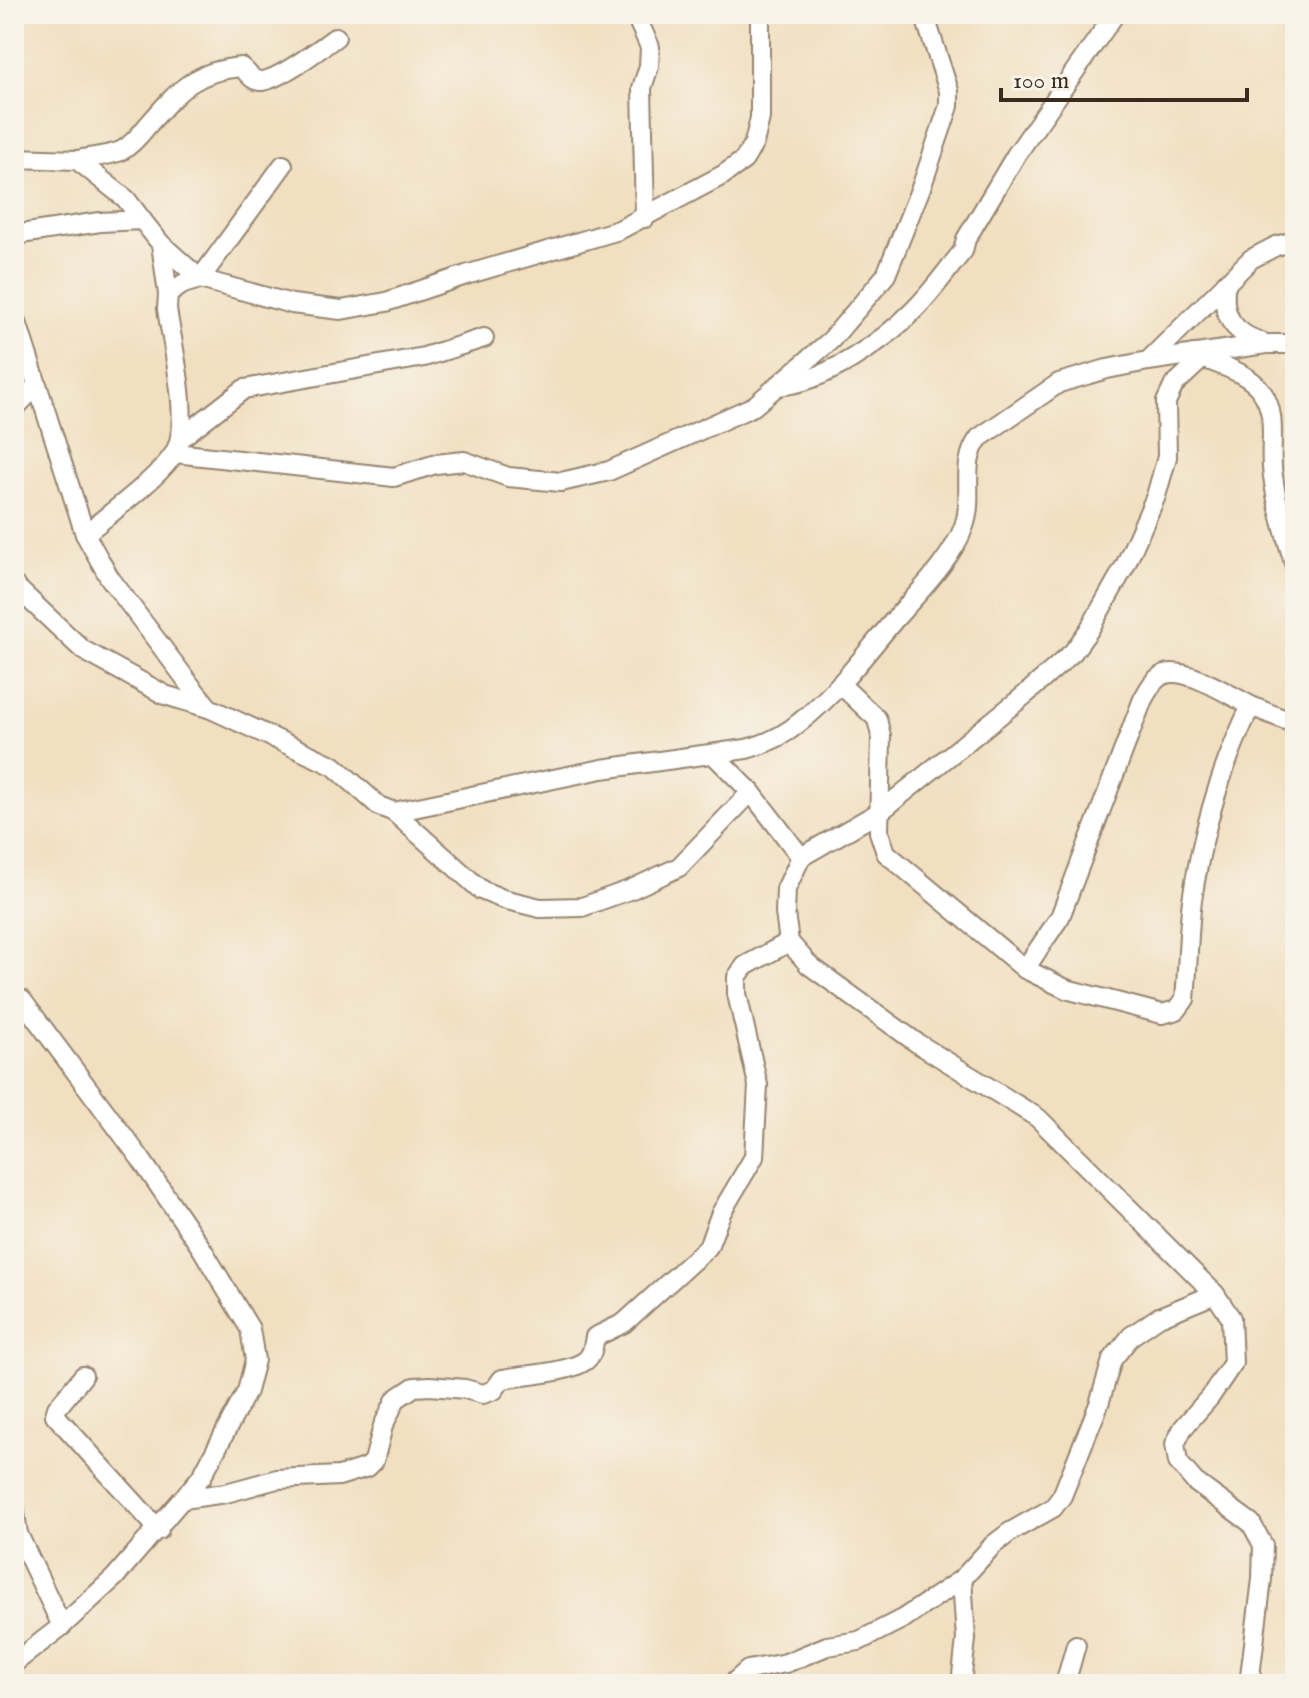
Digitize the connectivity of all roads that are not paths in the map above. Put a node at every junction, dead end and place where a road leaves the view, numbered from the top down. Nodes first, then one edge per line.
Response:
1 (760, 14) edge
2 (924, 14) edge
3 (631, 15) edge
4 (1106, 16) edge
5 (336, 37) dead end
6 (14, 158) edge
7 (77, 160) junction
8 (283, 165) dead end
9 (645, 218) junction
10 (142, 220) junction
11 (14, 235) edge
12 (1295, 241) edge
13 (161, 244) junction
14 (200, 279) junction
15 (1226, 283) junction
16 (168, 294) junction
17 (14, 313) edge
18 (484, 338) dead end
19 (1266, 344) junction
20 (1295, 344) edge
21 (1198, 356) junction
22 (1148, 361) junction
23 (36, 386) junction
24 (777, 386) junction
25 (14, 409) edge
26 (178, 446) junction
27 (85, 534) junction
28 (1295, 566) edge
29 (14, 585) edge
30 (840, 684) junction
31 (1251, 706) junction
32 (209, 708) junction
33 (1295, 724) edge
34 (713, 754) junction
35 (751, 792) junction
36 (881, 811) junction
37 (394, 812) junction
38 (801, 857) junction
39 (789, 942) junction
40 (1025, 969) junction
41 (22, 1000) dead end
42 (1215, 1294) junction
43 (83, 1376) dead end
44 (183, 1499) junction
45 (14, 1506) edge
46 (159, 1530) junction
47 (962, 1579) junction
48 (62, 1626) junction
49 (1076, 1645) dead end
50 (14, 1663) edge
51 (732, 1684) edge
52 (961, 1684) edge
53 (1065, 1684) edge
54 (1249, 1684) edge

1 - 9 street
2 - 24 street
3 - 9 street
4 - 24 street
5 - 7 street
6 - 7 street
7 - 10 street
8 - 14 street
9 - 14 street
10 - 11 street
10 - 13 street
12 - 15 street
13 - 14 street
13 - 16 street
14 - 16 street
15 - 19 street
15 - 22 street
16 - 26 street
17 - 23 street
18 - 26 street
19 - 20 street
19 - 21 street
21 - 22 street
21 - 28 street
21 - 36 street
22 - 30 street
23 - 25 street
23 - 27 street
24 - 26 street
26 - 27 street
27 - 32 street
29 - 32 street
30 - 34 street
30 - 36 street
31 - 33 street
31 - 40 street
31 - 40 street
32 - 37 street
34 - 35 street
34 - 37 street
35 - 37 street
35 - 38 street
36 - 38 street
36 - 40 street
38 - 39 street
39 - 42 street
39 - 44 street
41 - 44 street
42 - 47 street
42 - 54 street
43 - 46 street
44 - 46 street
45 - 48 street
46 - 48 street
47 - 51 street
47 - 52 street
48 - 50 street
49 - 53 street

